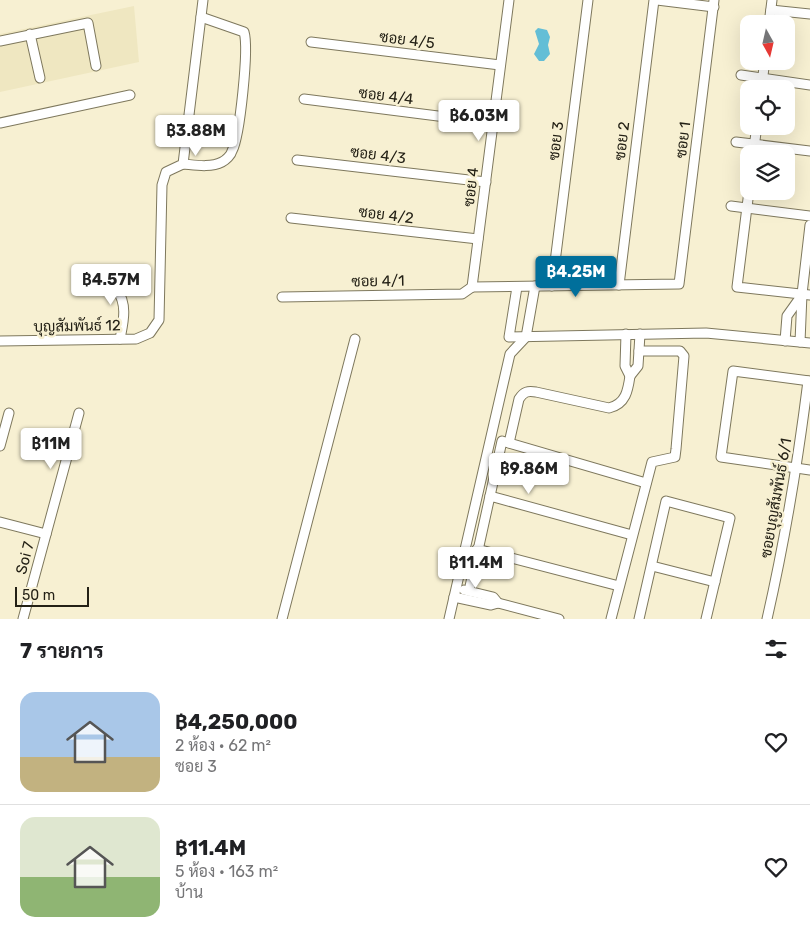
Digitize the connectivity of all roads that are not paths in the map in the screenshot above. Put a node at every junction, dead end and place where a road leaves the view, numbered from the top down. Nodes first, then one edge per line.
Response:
1 (203, 0) edge
2 (509, 0) edge
3 (588, 0) edge
4 (655, 0) edge
5 (772, 0) edge
6 (714, 4) edge
7 (771, 10) junction
8 (810, 14) edge
9 (771, 15) edge
10 (201, 17) junction
11 (30, 34) junction
12 (0, 40) edge
13 (310, 42) dead end
14 (500, 65) junction
15 (96, 66) dead end
16 (764, 70) edge
17 (741, 75) dead end
18 (40, 78) dead end
19 (763, 79) junction
20 (810, 85) edge
21 (130, 95) dead end
22 (304, 99) dead end
23 (0, 122) edge
24 (493, 123) junction
25 (736, 142) dead end
26 (744, 145) edge
27 (795, 150) edge
28 (810, 151) edge
29 (297, 160) dead end
30 (183, 164) junction
31 (486, 182) junction
32 (748, 200) edge
33 (731, 206) dead end
34 (747, 208) junction
35 (810, 216) edge
36 (291, 218) dead end
37 (810, 225) edge
38 (478, 239) junction
39 (99, 280) dead end
40 (679, 284) joint
41 (618, 285) junction
42 (535, 286) junction
43 (552, 286) junction
44 (517, 287) junction
45 (472, 288) junction
46 (806, 295) edge
47 (282, 297) dead end
48 (626, 334) junction
49 (640, 334) junction
50 (526, 337) junction
51 (354, 338) dead end
52 (120, 339) junction
53 (0, 341) edge
54 (785, 341) junction
55 (800, 342) junction
56 (810, 344) edge
57 (639, 351) junction
58 (630, 376) junction
59 (809, 381) edge
60 (9, 413) dead end
61 (79, 413) dead end
62 (508, 442) junction
63 (0, 446) edge
64 (797, 468) junction
65 (810, 470) edge
66 (646, 483) junction
67 (490, 496) junction
68 (0, 522) edge
69 (46, 534) junction
70 (632, 534) junction
71 (477, 549) junction
72 (652, 566) junction
73 (715, 582) junction
74 (619, 586) junction
75 (469, 591) junction
76 (455, 592) junction
77 (498, 603) junction
78 (23, 619) edge
79 (282, 619) edge
80 (449, 619) edge
81 (558, 619) edge
82 (611, 619) edge
83 (640, 619) edge
84 (706, 619) edge
85 (767, 619) edge

1 - 10 street
2 - 14 street, ซอย 4
3 - 43 street, ซอย 3
4 - 6 street
4 - 41 street, ซอย 2
5 - 7 street
6 - 40 street, ซอย 1
7 - 8 street
7 - 9 street
10 - 30 street
10 - 30 street
11 - 12 street
11 - 15 street
11 - 18 street
13 - 14 street, ซอย 4/5
14 - 24 street, ซอย 4
16 - 19 street
17 - 19 street
19 - 20 street
21 - 23 street
22 - 24 street, ซอย 4/4
24 - 31 street, ซอย 4
25 - 26 street
27 - 28 street
29 - 31 street, ซอย 4/3
30 - 52 street, บุญสัมพันธ์ 12
31 - 38 street, ซอย 4
32 - 34 street
33 - 34 street
34 - 35 street
34 - 46 street
36 - 38 street, ซอย 4/2
37 - 46 street
38 - 45 street, ซอย 4
39 - 52 street
40 - 41 street, ซอย 4/1
41 - 43 street, ซอย 4/1
42 - 43 street, ซอย 4/1
42 - 44 street, ซอย 4/1
42 - 50 street
44 - 45 street, ซอย 4/1
44 - 50 street
45 - 47 street, ซอย 4/1
46 - 54 street
46 - 55 street
48 - 49 street
48 - 50 street
48 - 58 street
49 - 54 street
49 - 57 street
50 - 76 street
51 - 79 street
52 - 53 street, บุญสัมพันธ์ 12
54 - 55 street
55 - 56 street
57 - 58 street
57 - 66 street
58 - 62 street
59 - 64 street, ซอยบุญสัมพันธ์ 6/1
59 - 64 street
60 - 63 street
61 - 69 street, Soi 7
62 - 66 street
62 - 67 street
64 - 65 street
64 - 85 street, ซอยบุญสัมพันธ์ 6/1
66 - 70 street
67 - 70 street
67 - 71 street
68 - 69 street
69 - 78 street, Soi 7
70 - 74 street
71 - 74 street
71 - 75 street
72 - 73 street
72 - 73 street
72 - 83 street
73 - 84 street
74 - 82 street
75 - 76 street
75 - 77 street
76 - 77 street
76 - 80 street
77 - 81 street

